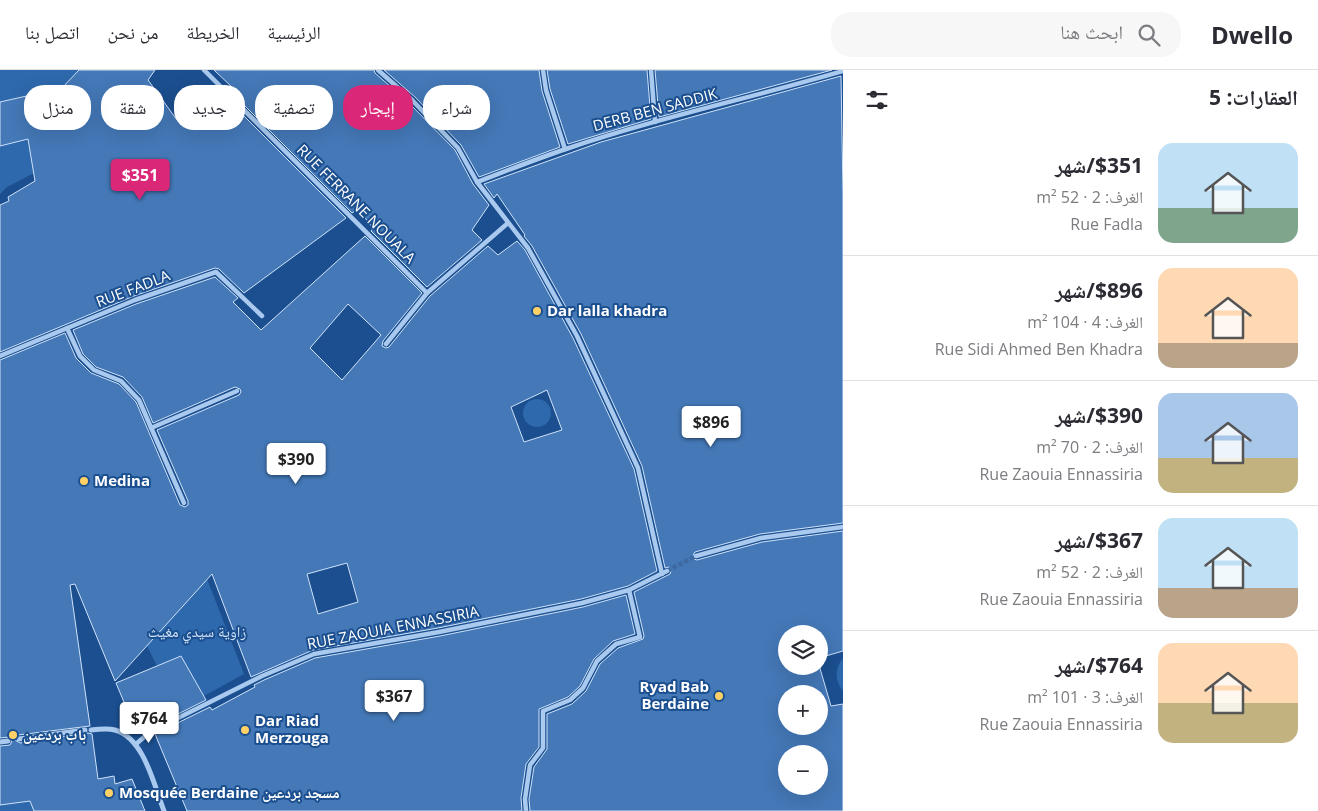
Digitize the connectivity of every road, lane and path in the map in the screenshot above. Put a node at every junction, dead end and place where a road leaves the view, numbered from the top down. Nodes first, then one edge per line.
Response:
1 (204, 70) edge
2 (378, 70) edge
3 (543, 70) edge
4 (651, 70) edge
5 (843, 71) edge
6 (656, 122) junction
7 (565, 149) junction
8 (477, 182) junction
9 (508, 223) junction
10 (426, 293) junction
11 (262, 316) dead end
12 (67, 328) junction
13 (386, 344) dead end
14 (0, 356) edge
15 (237, 391) dead end
16 (152, 428) junction
17 (184, 503) dead end
18 (843, 527) edge
19 (696, 556) tunnel mouth
20 (668, 571) tunnel mouth
21 (662, 574) junction
22 (629, 590) junction
23 (19, 740) dead end
24 (8, 741) dead end
25 (0, 742) edge
26 (136, 744) junction
27 (164, 811) edge
28 (526, 811) edge

1 - 10 street, RUE FERRANE NOUALA
2 - 8 street
3 - 7 street
4 - 6 street
5 - 6 street, DERB BEN SADDIK
6 - 7 street, DERB BEN SADDIK
7 - 8 street, DERB BEN SADDIK
8 - 9 street
9 - 10 street
9 - 21 street
10 - 13 street
11 - 12 street, RUE FADLA
12 - 14 street, RUE FADLA
12 - 16 street
15 - 16 street
16 - 17 street
18 - 19 street
20 - 21 street, RUE ZAOUIA ENNASSIRIA
21 - 22 street, RUE ZAOUIA ENNASSIRIA
22 - 26 street, RUE ZAOUIA ENNASSIRIA
22 - 28 street
23 - 26 street
24 - 25 street
26 - 27 street

